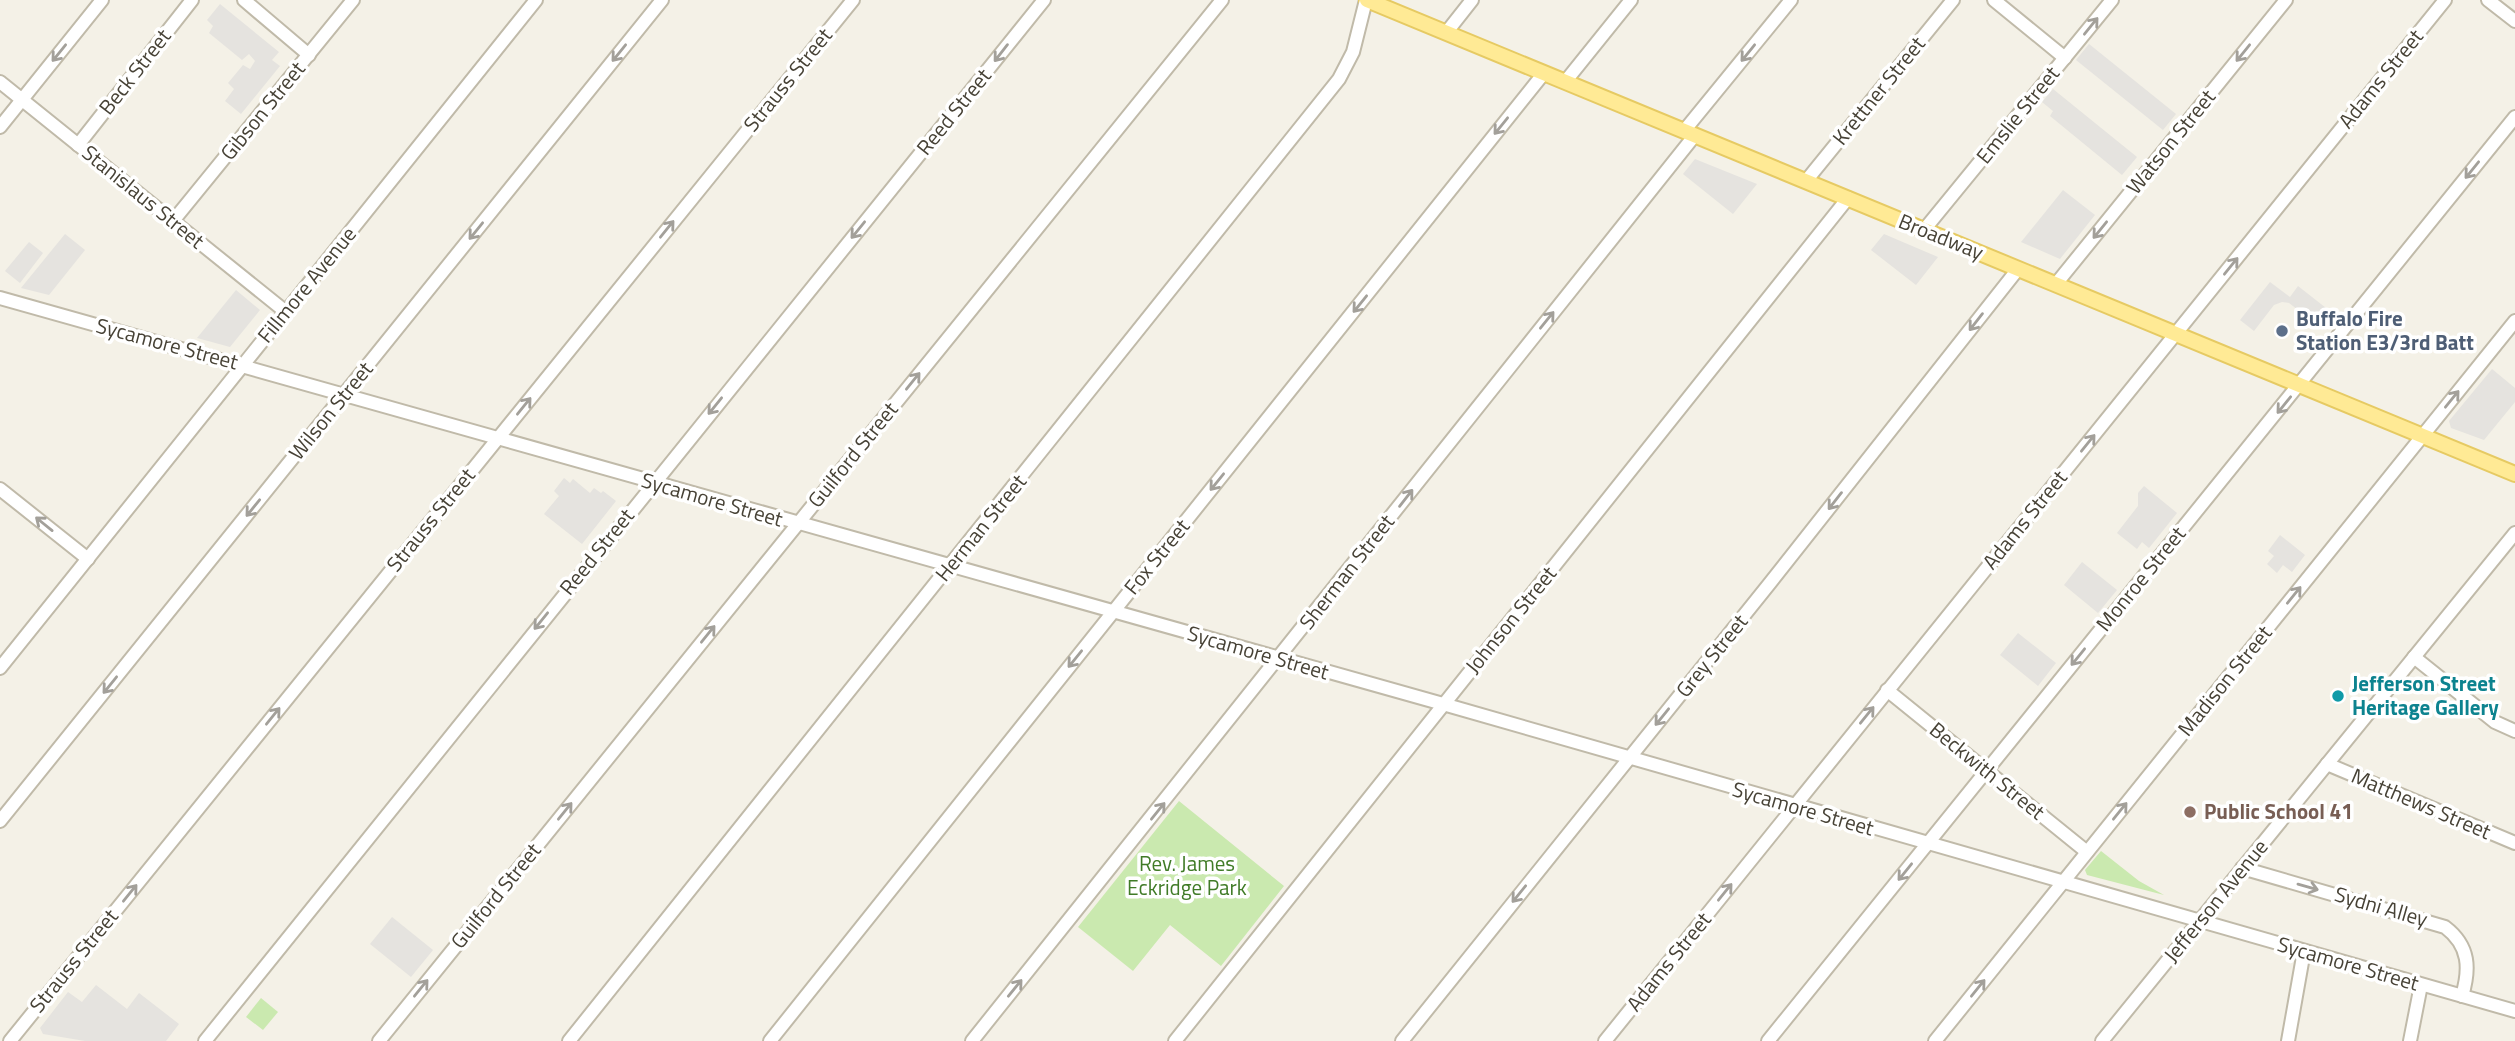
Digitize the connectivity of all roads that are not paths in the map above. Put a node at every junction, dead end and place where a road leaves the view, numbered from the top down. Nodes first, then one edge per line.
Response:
1 (102, 0) edge
2 (192, 0) edge
3 (243, 0) edge
4 (353, 0) edge
5 (536, 0) edge
6 (662, 0) edge
7 (853, 0) edge
8 (1044, 0) edge
9 (1222, 0) edge
10 (1366, 0) edge
11 (1472, 0) edge
12 (1631, 0) edge
13 (1791, 0) edge
14 (1953, 0) edge
15 (1994, 0) edge
16 (2112, 0) edge
17 (2286, 0) edge
18 (2445, 0) edge
19 (2488, 0) edge
20 (2515, 21) edge
21 (1446, 33) junction
22 (309, 55) junction
23 (2065, 58) junction
24 (1544, 73) junction
25 (0, 82) edge
26 (1565, 82) junction
27 (22, 100) junction
28 (2515, 117) edge
29 (0, 127) edge
30 (1690, 133) junction
31 (78, 145) junction
32 (1805, 181) junction
33 (1847, 198) junction
34 (173, 221) junction
35 (1924, 230) junction
36 (2018, 269) junction
37 (2056, 285) junction
38 (0, 298) edge
39 (286, 312) junction
40 (2515, 321) edge
41 (2176, 334) junction
42 (243, 365) junction
43 (2300, 385) junction
44 (344, 395) junction
45 (2423, 436) junction
46 (498, 439) junction
47 (2515, 474) edge
48 (653, 482) junction
49 (0, 489) edge
50 (797, 524) junction
51 (2515, 533) edge
52 (88, 559) junction
53 (949, 566) junction
54 (1113, 612) junction
55 (2414, 657) junction
56 (1280, 659) junction
57 (0, 668) edge
58 (1887, 690) junction
59 (1443, 704) junction
60 (2515, 732) edge
61 (1629, 758) junction
62 (2327, 764) junction
63 (1987, 771) junction
64 (1793, 807) junction
65 (0, 821) edge
66 (2515, 843) edge
67 (1928, 844) junction
68 (2087, 852) junction
69 (2242, 868) junction
70 (2063, 882) junction
71 (2200, 921) junction
72 (2304, 951) junction
73 (2421, 985) junction
74 (2462, 996) junction
75 (2515, 1011) edge
76 (10, 1041) edge
77 (205, 1041) edge
78 (379, 1041) edge
79 (569, 1041) edge
80 (770, 1041) edge
81 (972, 1041) edge
82 (1175, 1041) edge
83 (1402, 1041) edge
84 (1605, 1041) edge
85 (1768, 1041) edge
86 (1935, 1041) edge
87 (2102, 1041) edge
88 (2288, 1041) edge
89 (2410, 1041) edge

1 -> 27 street
2 - 31 street, Beck Street
3 - 22 street
4 - 22 street, Gibson Street
5 - 39 street, Fillmore Avenue
6 -> 44 street, Wilson Street
46 -> 7 street, Strauss Street
8 -> 48 street, Reed Street
50 -> 9 street, Guilford Street
10 - 21 main road, Broadway
10 - 53 street, Herman Street
11 - 21 street
12 - 26 street
13 -> 30 street, Sherman Street
14 - 32 street, Krettner Street
15 - 23 street
23 -> 16 street, Emslie Street
17 -> 37 street, Watson Street
41 -> 18 street, Adams Street
19 - 20 street
21 - 24 main road, Broadway
22 - 34 street, Gibson Street
23 - 35 street, Emslie Street
24 - 26 main road, Broadway
24 -> 54 street, Fox Street
25 - 27 street, Stanislaus Street
26 - 30 main road, Broadway
27 - 29 street
27 - 31 street, Stanislaus Street
28 -> 43 street, Monroe Street
30 - 32 main road, Broadway
56 -> 30 street, Sherman Street
31 - 34 street, Stanislaus Street
32 - 33 main road, Broadway
33 - 35 main road, Broadway
33 - 59 street, Johnson Street
34 - 39 street, Stanislaus Street
35 - 36 main road, Broadway
36 - 37 main road, Broadway
36 -> 61 street, Grey Street
37 - 41 main road, Broadway
38 - 42 street, Sycamore Street
39 - 42 street, Fillmore Avenue
45 -> 40 street, Madison Street
41 - 43 main road, Broadway
58 -> 41 street, Adams Street
42 - 44 street, Sycamore Street
42 - 52 street, Fillmore Avenue
43 - 45 main road, Broadway
43 -> 63 street, Monroe Street
44 - 46 street, Sycamore Street
44 -> 65 street, Wilson Street
45 - 47 main road, Broadway
68 -> 45 street, Madison Street
46 - 48 street, Sycamore Street
76 -> 46 street, Strauss Street
48 - 50 street, Sycamore Street
48 -> 77 street, Reed Street
52 -> 49 street
50 - 53 street, Sycamore Street
78 -> 50 street, Guilford Street
51 - 55 street, Jefferson Avenue
52 - 57 street, Fillmore Avenue
53 - 54 street, Sycamore Street
53 - 79 street, Herman Street
54 - 56 street, Sycamore Street
54 -> 80 street, Fox Street
55 - 60 street
55 - 62 street, Jefferson Avenue
56 - 59 street, Sycamore Street
81 -> 56 street, Sherman Street
58 - 63 street, Beckwith Street
64 -> 58 street, Adams Street
59 - 61 street, Sycamore Street
59 - 82 street, Johnson Street
61 - 64 street, Sycamore Street
61 -> 83 street, Grey Street
62 - 66 street, Matthews Street
62 - 69 street, Jefferson Avenue
63 - 67 street, Monroe Street
63 - 68 street, Beckwith Street
64 - 67 street, Sycamore Street
84 -> 64 street, Adams Street
67 - 70 street, Sycamore Street
67 -> 85 street, Monroe Street
68 - 70 street, Madison Street
69 - 71 street, Jefferson Avenue
69 -> 74 street, Sydni Alley
70 - 71 street, Sycamore Street
86 -> 70 street, Madison Street
71 - 72 street, Sycamore Street
71 - 87 street, Jefferson Avenue
72 - 73 street, Sycamore Street
72 - 88 street
73 - 74 street, Sycamore Street
73 - 89 street
74 - 75 street, Sycamore Street

